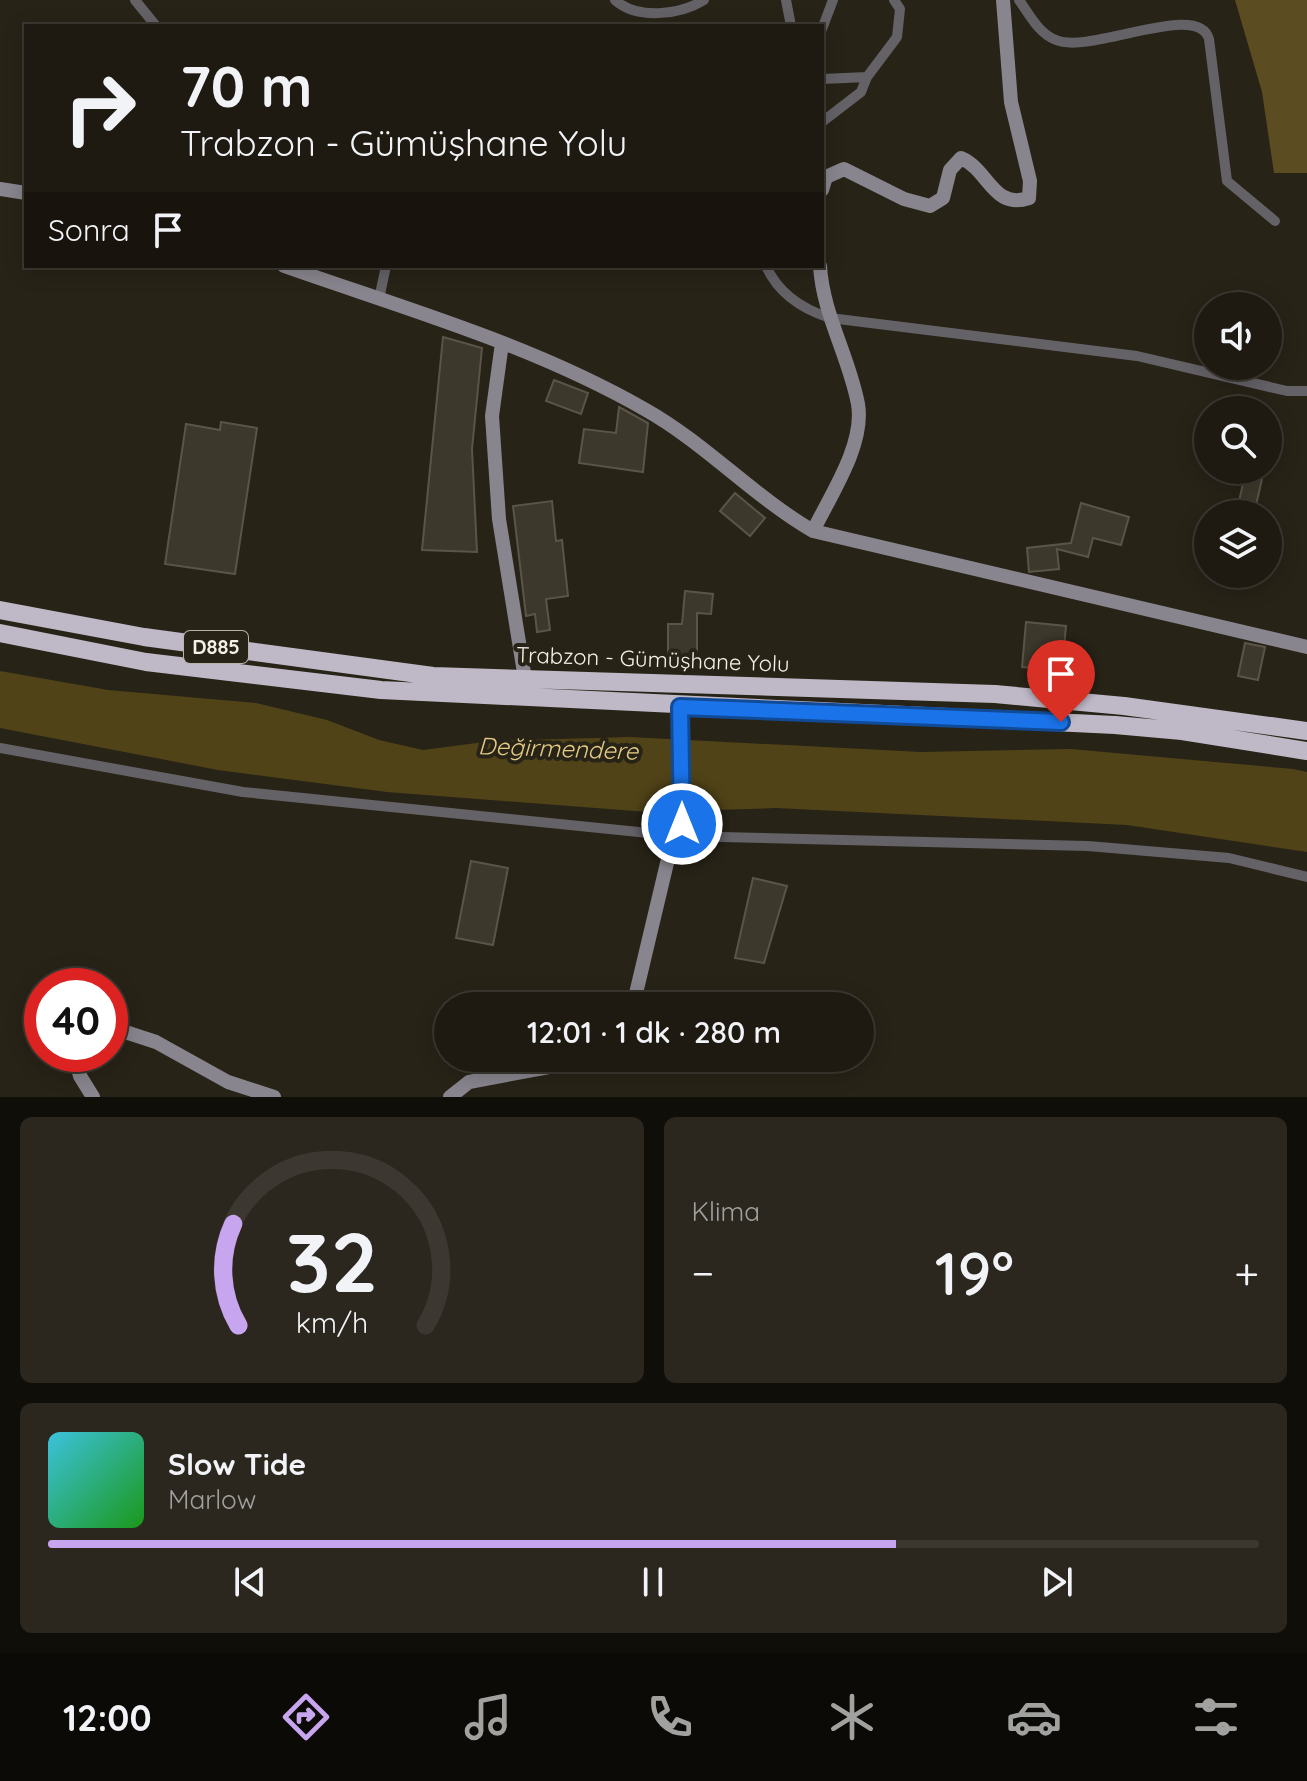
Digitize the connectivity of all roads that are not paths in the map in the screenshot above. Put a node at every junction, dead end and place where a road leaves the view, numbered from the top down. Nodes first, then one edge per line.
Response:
1 (135, 0) edge
2 (615, 0) edge
3 (704, 0) edge
4 (786, 0) edge
5 (833, 0) edge
6 (894, 0) edge
7 (1003, 0) edge
8 (1019, 0) edge
9 (154, 24) edge
10 (791, 24) edge
11 (824, 24) edge
12 (867, 77) junction
13 (824, 79) edge
14 (824, 120) edge
15 (824, 184) edge
16 (0, 189) edge
17 (24, 193) edge
18 (1275, 221) dead end
19 (290, 268) edge
20 (386, 268) edge
21 (767, 268) edge
22 (820, 268) edge
23 (379, 299) junction
24 (830, 318) junction
25 (502, 343) junction
26 (1307, 391) edge
27 (813, 531) junction
28 (0, 610) edge
29 (0, 633) edge
30 (1307, 647) edge
31 (525, 679) junction
32 (681, 715) junction
33 (1307, 731) edge
34 (0, 748) edge
35 (1307, 751) edge
36 (680, 830) junction
37 (1307, 877) edge
38 (636, 992) edge
39 (128, 1033) edge
40 (79, 1072) edge
41 (523, 1072) edge
42 (93, 1097) edge
43 (274, 1097) edge
44 (450, 1097) edge

1 - 9 street
2 - 3 street
4 - 10 street
5 - 11 street
6 - 12 street
7 - 15 street
8 - 18 street
12 - 13 street
12 - 14 street
16 - 17 street
19 - 23 street
20 - 23 street
21 - 24 street
22 - 24 street
23 - 25 street
24 - 26 street
24 - 27 street
25 - 27 street
25 - 31 street
27 - 30 street
28 - 31 highway, Trabzon - Gümüşhane Yolu / D885
29 - 32 highway, Trabzon - Gümüşhane Yolu / D885
31 - 33 highway, Trabzon - Gümüşhane Yolu / D885
32 - 35 highway, Trabzon - Gümüşhane Yolu / D885
32 - 36 street
34 - 36 street
36 - 37 street
36 - 38 street
39 - 43 street
40 - 42 street
41 - 44 street

